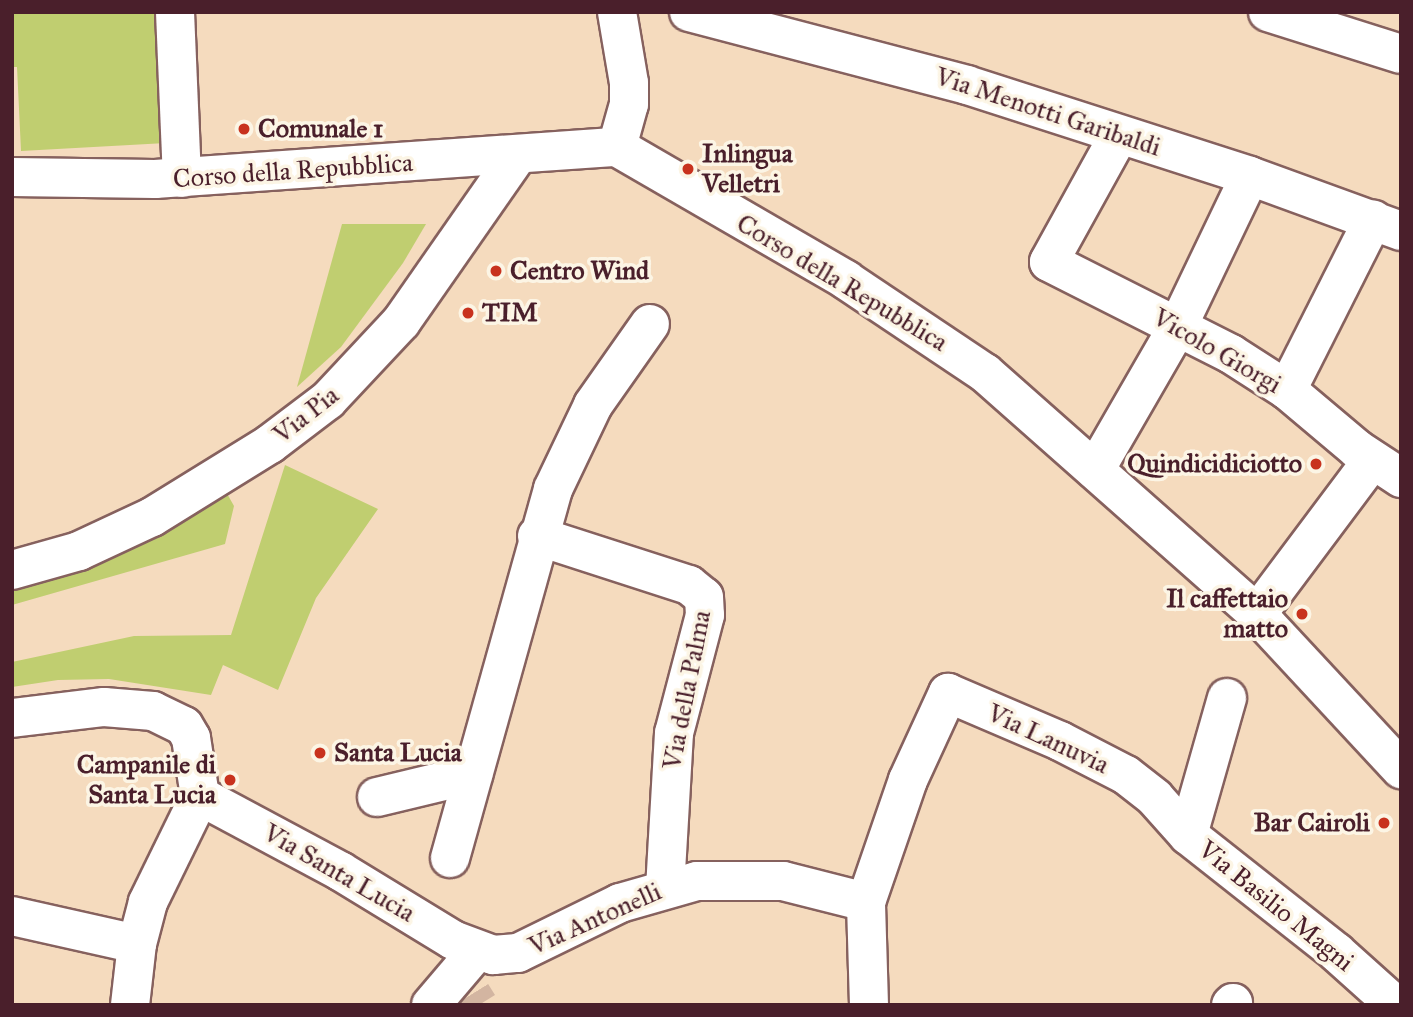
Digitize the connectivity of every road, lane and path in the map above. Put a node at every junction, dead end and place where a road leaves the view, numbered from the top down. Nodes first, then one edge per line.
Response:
1 (175, 12) edge
2 (617, 12) edge
3 (689, 12) edge
4 (1268, 12) edge
5 (1401, 54) edge
6 (1119, 135) junction
7 (617, 147) junction
8 (516, 157) junction
9 (1250, 176) junction
10 (12, 177) edge
11 (182, 178) junction
12 (1387, 226) edge
13 (650, 324) dead end
14 (1178, 326) junction
15 (1287, 390) junction
16 (1387, 469) edge
17 (1095, 470) junction
18 (537, 536) junction
19 (12, 570) edge
20 (1257, 614) junction
21 (1227, 698) dead end
22 (12, 718) edge
23 (1401, 769) edge
24 (473, 774) junction
25 (1146, 789) joint
26 (200, 796) junction
27 (377, 797) dead end
28 (1188, 835) junction
29 (450, 858) dead end
30 (665, 887) junction
31 (866, 902) junction
32 (12, 916) edge
33 (137, 944) junction
34 (469, 974) junction
35 (130, 1005) edge
36 (431, 1005) edge
37 (869, 1005) edge
38 (1395, 1005) edge

1 - 11 street
2 - 7 street
3 - 6 street, Via Menotti Garibaldi
4 - 5 street
6 - 9 street, Via Menotti Garibaldi
6 - 14 street, Vicolo Giorgi
7 - 8 street, Corso della Repubblica
7 - 17 street, Corso della Repubblica
8 - 11 street, Corso della Repubblica
8 - 19 street, Via Pia
9 - 12 street, Via Menotti Garibaldi
9 - 14 street
10 - 11 street, Corso della Repubblica
12 - 15 street
13 - 18 street
14 - 15 street, Vicolo Giorgi
14 - 17 street
15 - 16 street, Vicolo Giorgi
16 - 20 street, Vicolo Giorgi
17 - 20 street, Corso della Repubblica
18 - 24 street
18 - 30 street, Via della Palma
20 - 23 street, Corso della Repubblica
21 - 28 street, Via Basilio Magni
22 - 26 street
24 - 27 street
24 - 29 street
25 - 28 street, Via Basilio Magni
25 - 31 street, Via Lanuvia
26 - 33 street
26 - 34 street, Via Santa Lucia
28 - 38 street, Via Basilio Magni
30 - 31 street, Via Antonelli
30 - 34 street, Via Antonelli
31 - 37 street
32 - 33 street
33 - 35 street
34 - 36 street

